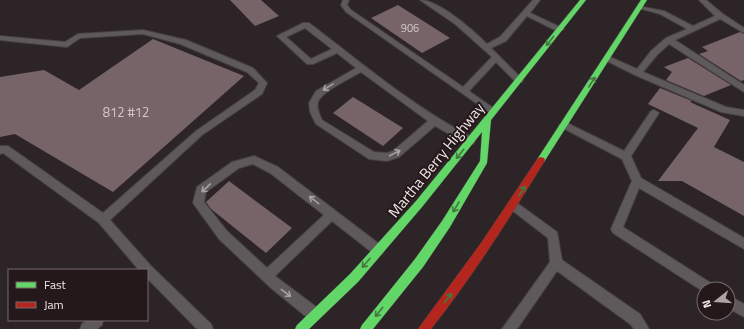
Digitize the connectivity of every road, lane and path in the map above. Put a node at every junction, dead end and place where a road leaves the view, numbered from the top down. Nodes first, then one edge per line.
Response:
1 (346, 0) edge
2 (423, 0) edge
3 (537, 0) edge
4 (583, 0) edge
5 (702, 0) edge
6 (642, 3) edge
7 (526, 13) junction
8 (720, 16) junction
9 (560, 29) junction
10 (692, 29) junction
11 (744, 31) edge
12 (0, 38) edge
13 (669, 40) junction
14 (487, 47) junction
15 (338, 49) junction
16 (496, 57) junction
17 (607, 59) junction
18 (362, 68) junction
19 (638, 73) junction
20 (518, 80) junction
21 (744, 89) edge
22 (464, 92) junction
23 (493, 112) junction
24 (654, 113) dead end
25 (744, 113) edge
26 (486, 120) junction
27 (433, 122) junction
28 (564, 125) junction
29 (470, 141) junction
30 (0, 150) edge
31 (626, 156) junction
32 (637, 181) junction
33 (513, 205) junction
34 (332, 214) junction
35 (103, 220) junction
36 (744, 244) edge
37 (378, 250) junction
38 (556, 263) junction
39 (145, 269) edge
40 (148, 272) edge
41 (267, 276) junction
42 (698, 281) edge
43 (315, 315) junction
44 (96, 321) edge
45 (87, 329) edge
46 (206, 329) edge
47 (301, 329) edge
48 (366, 329) edge
49 (424, 329) edge
50 (509, 329) edge
51 (642, 329) edge

1 - 22 lane
2 - 14 lane
3 - 7 lane
4 - 9 main road, Martha Berry Highway
5 - 8 lane
6 - 10 lane
6 - 17 main road
7 - 9 lane
7 - 14 lane
8 - 10 lane
8 - 11 lane
9 -> 20 main road, Martha Berry Highway
10 - 13 lane
12 - 35 lane
13 - 19 lane
13 - 21 lane
14 - 16 lane
15 - 15 lane
15 - 18 lane
16 - 20 lane
16 - 22 lane
17 - 19 lane
28 -> 17 main road
18 - 27 lane
18 -> 27 lane
19 - 25 lane
20 - 23 main road, Martha Berry Highway
22 - 23 lane
23 - 26 main road, Martha Berry Highway
24 - 31 lane
26 - 29 main road, Martha Berry Highway
26 -> 48 main road
27 - 29 lane
28 - 31 lane
33 -> 28 main road
29 -> 37 main road, Martha Berry Highway
30 - 35 lane
31 - 32 lane
32 - 36 lane
32 - 42 lane
33 - 38 lane
49 -> 33 main road
34 - 37 lane
34 - 41 lane
34 -> 41 lane
35 - 39 lane
37 -> 43 main road, Martha Berry Highway
38 - 50 lane
38 - 51 lane
40 - 46 lane
41 -> 43 lane
43 - 47 main road, Martha Berry Highway
44 - 45 lane

